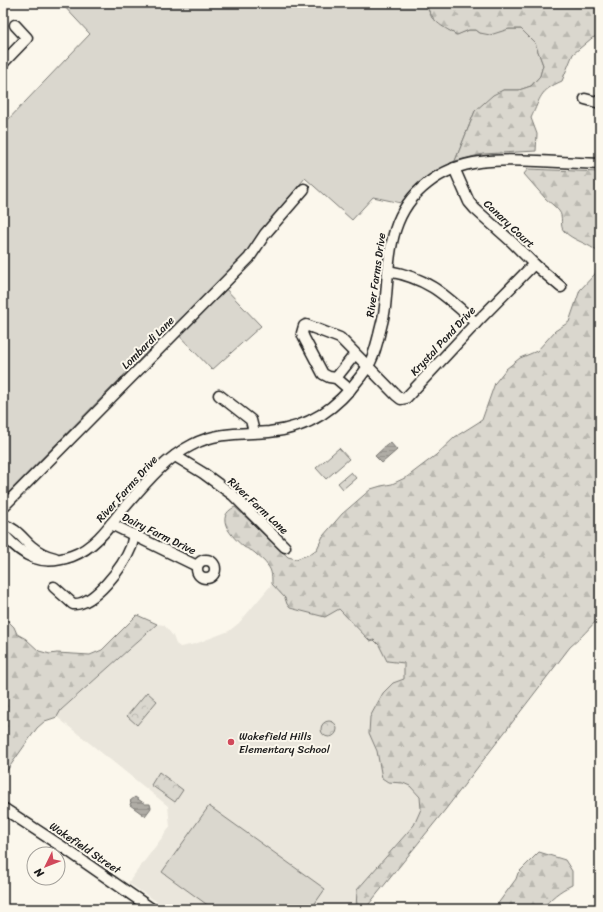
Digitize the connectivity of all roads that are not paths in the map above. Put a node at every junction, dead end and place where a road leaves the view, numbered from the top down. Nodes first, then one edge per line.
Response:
1 (15, 25) dead end
2 (3, 63) edge
3 (585, 99) dead end
4 (600, 103) edge
5 (600, 164) edge
6 (454, 168) junction
7 (304, 189) dead end
8 (534, 264) junction
9 (388, 271) junction
10 (561, 287) dead end
11 (476, 323) junction
12 (355, 354) junction
13 (368, 367) junction
14 (336, 378) junction
15 (350, 390) junction
16 (219, 395) dead end
17 (254, 432) junction
18 (175, 456) junction
19 (3, 507) edge
20 (111, 524) junction
21 (3, 525) edge
22 (3, 534) edge
23 (134, 535) junction
24 (285, 547) dead end
25 (56, 559) junction
26 (197, 566) dead end
27 (54, 587) dead end
28 (3, 808) edge
29 (152, 909) edge

1 - 2 street
3 - 4 street
5 - 6 street, River Farms Drive
6 - 8 street, Canary Court
6 - 9 street, River Farms Drive
7 - 19 street, Lombardi Lane
8 - 10 street, Canary Court
8 - 11 street, Krystal Pond Drive
9 - 11 street
9 - 13 street, River Farms Drive
11 - 13 street, Krystal Pond Drive
12 - 13 street
12 - 14 street
12 - 14 street
13 - 15 street, River Farms Drive
14 - 15 street
15 - 17 street, River Farms Drive
16 - 17 street
17 - 18 street, River Farms Drive
18 - 20 street, River Farms Drive
18 - 24 street, River Farm Lane
20 - 23 street, Dairy Farm Drive
20 - 25 street, River Farms Drive
21 - 25 street
22 - 25 street, River Farms Drive
23 - 26 street, Dairy Farm Drive
23 - 27 street
28 - 29 street, Wakefield Street

